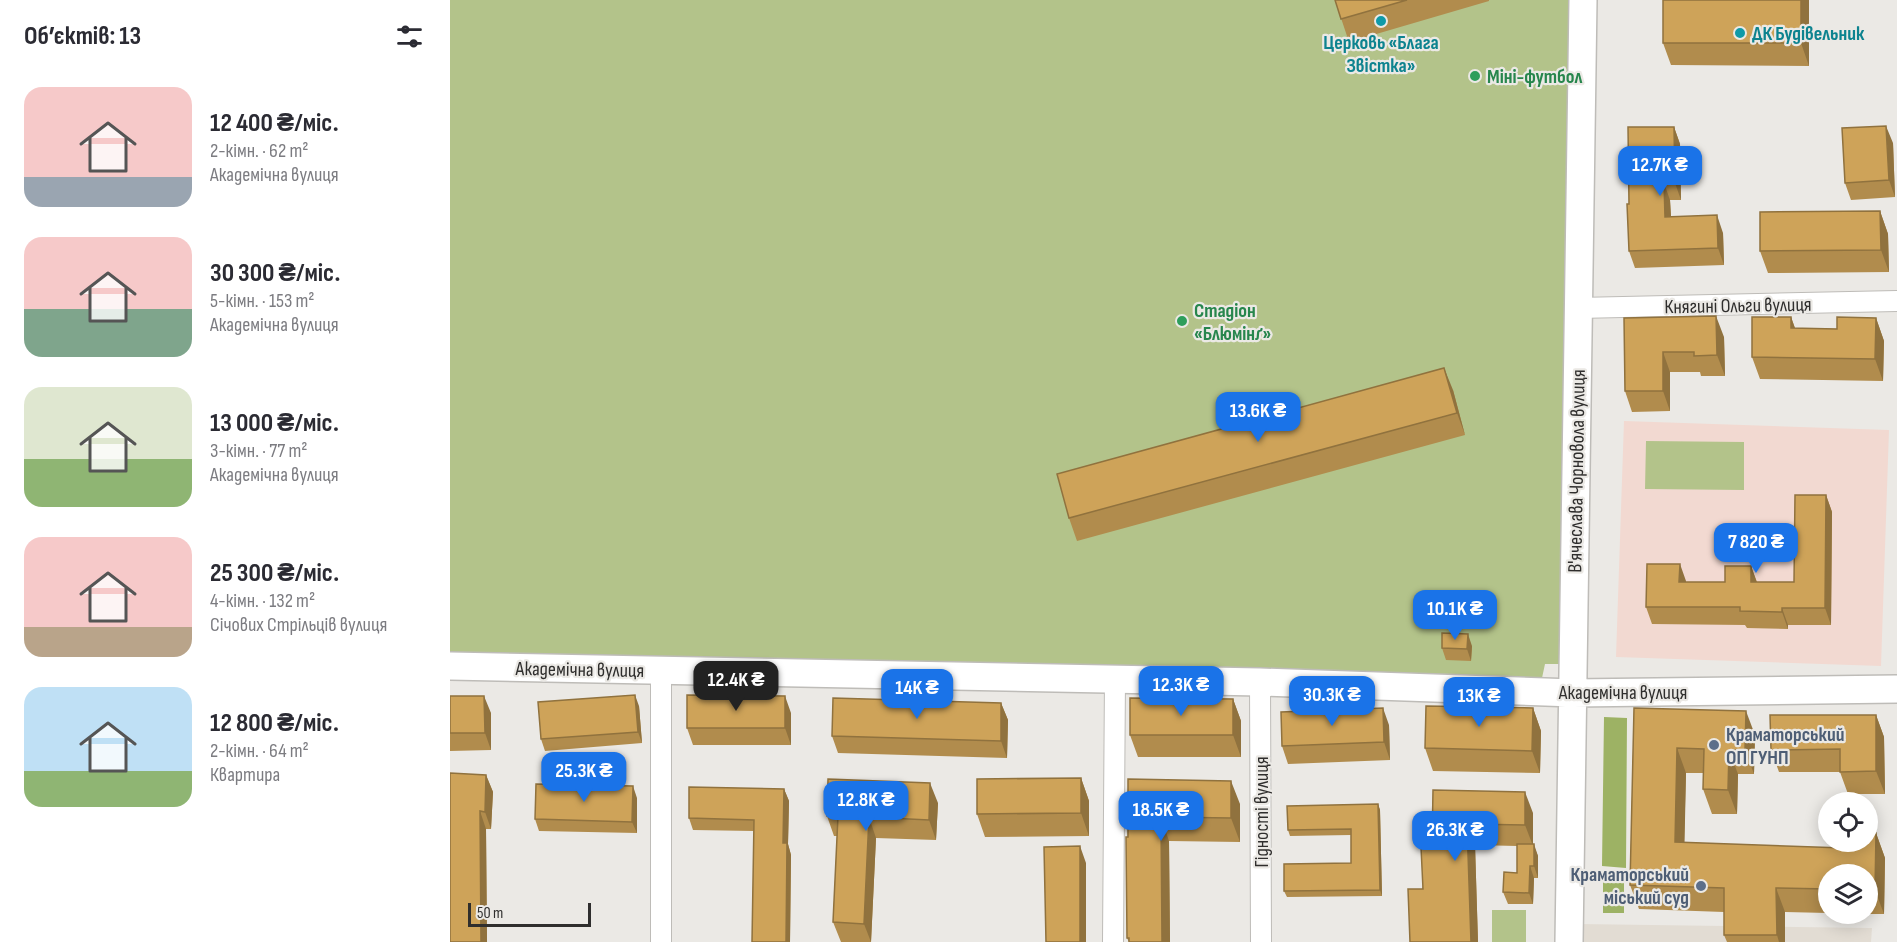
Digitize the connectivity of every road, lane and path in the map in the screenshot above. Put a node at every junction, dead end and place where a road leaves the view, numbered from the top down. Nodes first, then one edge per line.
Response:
1 (1583, 0) edge
2 (1897, 302) edge
3 (1578, 308) junction
4 (450, 666) edge
5 (661, 670) junction
6 (1115, 679) junction
7 (1260, 682) junction
8 (1897, 689) edge
9 (1573, 693) junction
10 (661, 942) edge
11 (1113, 942) edge
12 (1261, 942) edge
13 (1569, 942) edge

1 - 3 street, В'ячеслава Чорновола вулиця
2 - 3 street, Княгині Ольги вулиця
3 - 9 street, В'ячеслава Чорновола вулиця
4 - 5 street, Академічна вулиця
5 - 6 street, Академічна вулиця
5 - 10 street
6 - 7 street, Академічна вулиця
6 - 11 street
7 - 9 street, Академічна вулиця
7 - 12 street, Гідності вулиця
8 - 9 street, Академічна вулиця
9 - 13 street, В'ячеслава Чорновола вулиця

